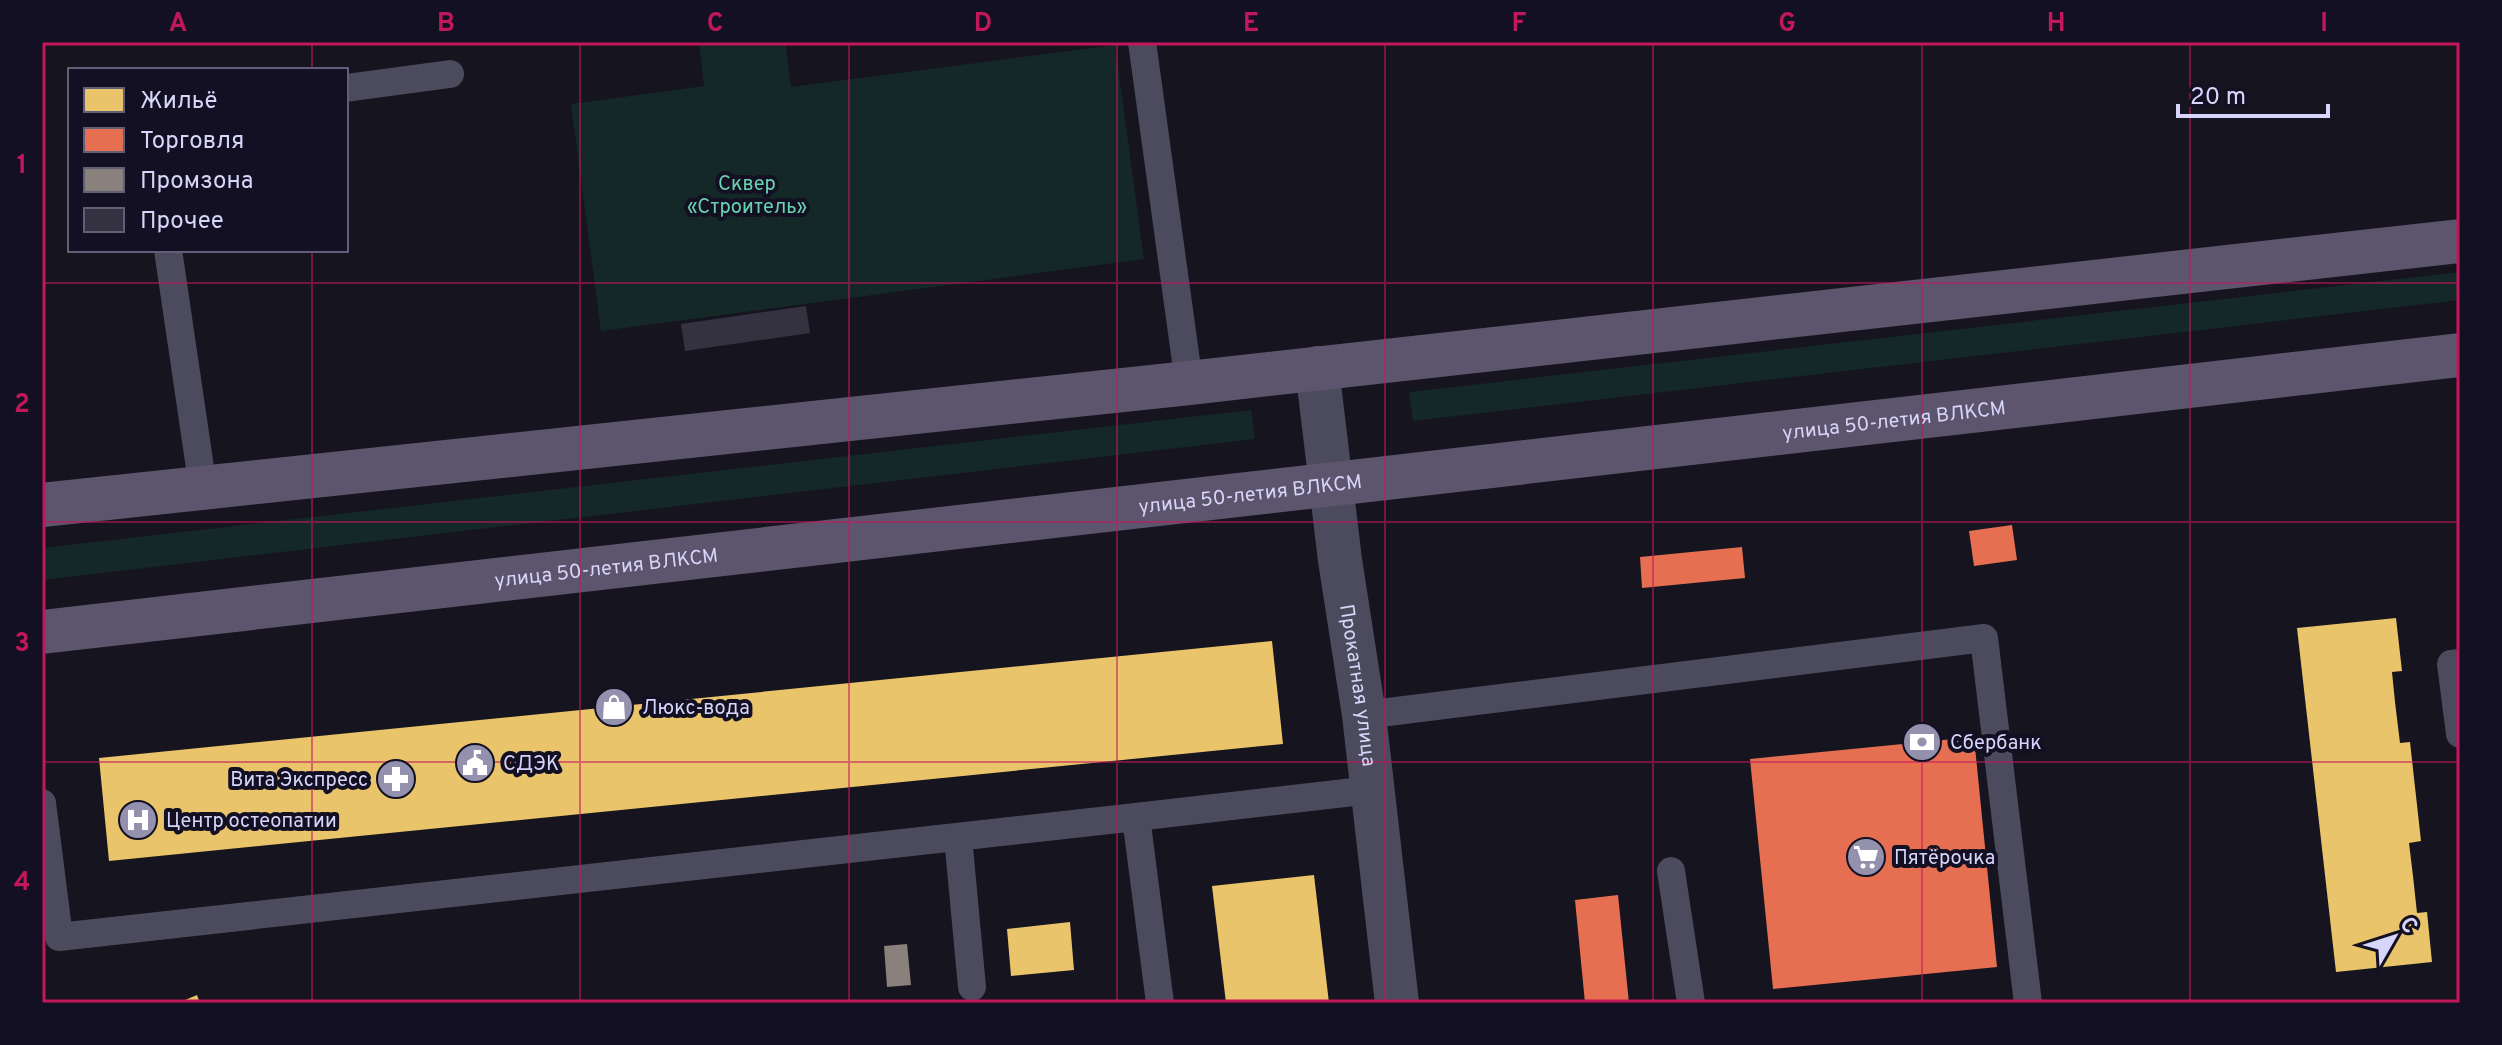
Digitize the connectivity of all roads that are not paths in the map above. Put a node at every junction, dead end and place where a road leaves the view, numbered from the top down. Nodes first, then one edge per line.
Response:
1 (1149, 42) edge
2 (450, 74) dead end
3 (348, 88) edge
4 (2460, 241) edge
5 (168, 252) edge
6 (2460, 355) edge
7 (1317, 368) junction
8 (1189, 383) junction
9 (1331, 486) junction
10 (203, 488) junction
11 (42, 505) edge
12 (42, 632) edge
13 (2460, 663) edge
14 (1364, 715) junction
15 (2460, 734) edge
16 (1371, 790) junction
17 (42, 803) edge
18 (1136, 817) junction
19 (958, 837) junction
20 (1671, 871) dead end
21 (972, 987) dead end
22 (1160, 1003) edge
23 (1397, 1003) edge
24 (1691, 1003) edge
25 (2028, 1003) edge

1 - 8 lane
2 - 3 lane
4 - 7 main road
5 - 10 lane
6 - 9 main road, улица 50-летия ВЛКСМ
7 - 8 main road
7 - 9 street, Прокатная улица
8 - 10 main road
9 - 12 main road, улица 50-летия ВЛКСМ
9 - 14 street, Прокатная улица
10 - 11 main road
13 - 15 lane
14 - 16 street, Прокатная улица
14 - 25 lane
16 - 18 lane
16 - 23 street, Прокатная улица
17 - 19 lane
18 - 19 lane
18 - 22 lane
19 - 21 lane
20 - 24 lane

